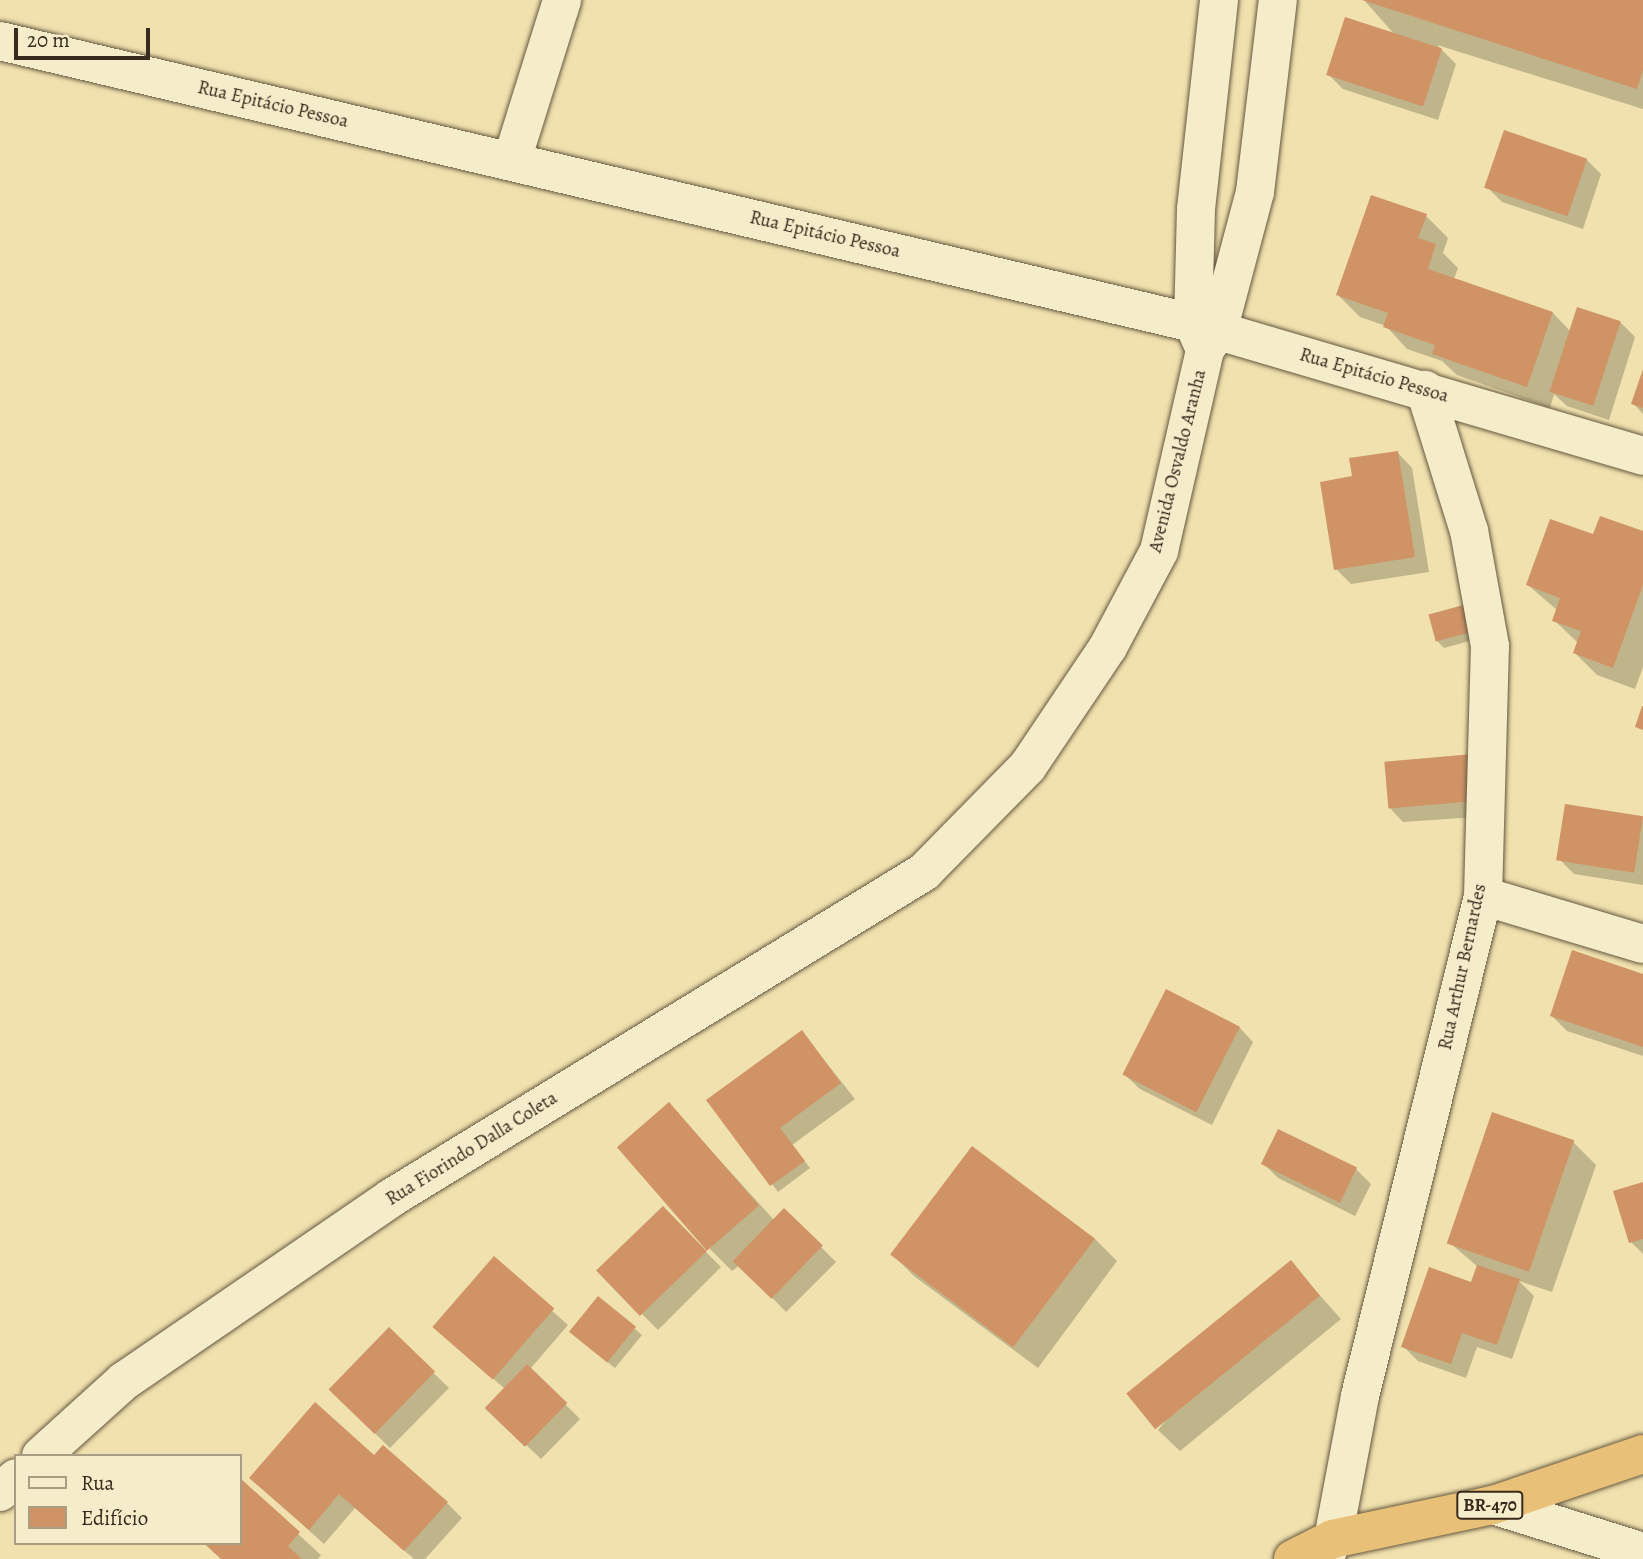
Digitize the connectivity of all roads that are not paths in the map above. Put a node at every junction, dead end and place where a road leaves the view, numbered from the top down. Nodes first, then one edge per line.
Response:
1 (562, 0) edge
2 (1219, 0) edge
3 (1278, 0) edge
4 (0, 41) edge
5 (512, 160) junction
6 (1205, 335) junction
7 (1425, 390) junction
8 (1643, 456) edge
9 (925, 872) joint
10 (1483, 896) junction
11 (1643, 944) edge
12 (43, 1454) edge
13 (1643, 1454) edge
14 (14, 1480) edge
15 (0, 1492) edge
16 (1493, 1504) junction
17 (1328, 1549) edge
18 (1643, 1552) edge
19 (1293, 1559) edge

1 - 5 street
2 - 6 street, Avenida Osvaldo Aranha
3 - 6 street, Avenida Osvaldo Aranha
4 - 5 street, Rua Epitácio Pessoa
5 - 6 street, Rua Epitácio Pessoa
6 - 7 street, Rua Epitácio Pessoa
6 - 9 street, Avenida Osvaldo Aranha
7 - 8 street, Rua Epitácio Pessoa
7 - 10 street, Rua Arthur Bernardes
9 - 12 street, Rua Fiorindo Dalla Coleta
10 - 11 street
10 - 17 street, Rua Arthur Bernardes
13 - 16 highway, BR-470
14 - 15 street
16 - 17 highway, BR-470
16 - 18 street
17 - 19 highway, BR-470

